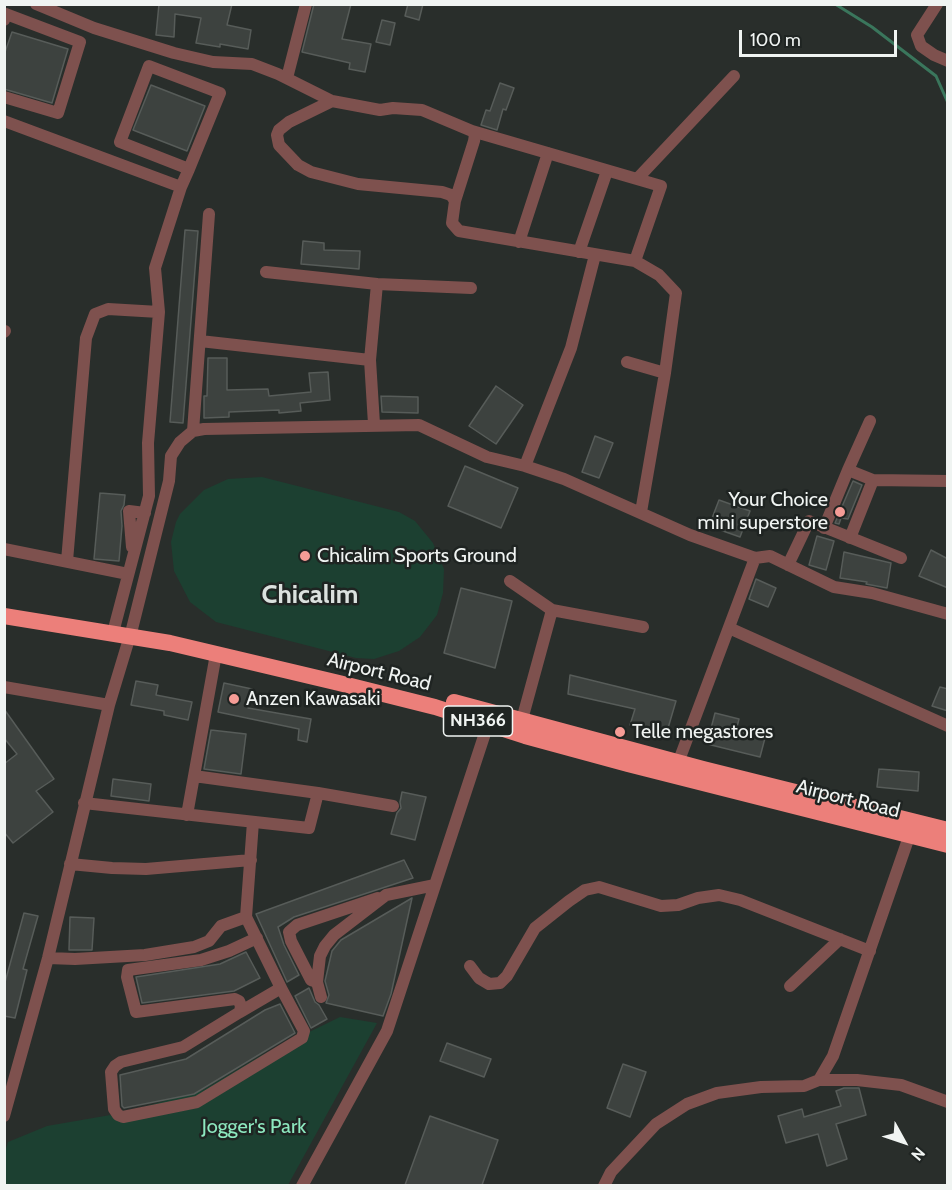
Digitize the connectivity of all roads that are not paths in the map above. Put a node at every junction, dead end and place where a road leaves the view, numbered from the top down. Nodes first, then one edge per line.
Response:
1 (36, 4) edge
2 (306, 4) edge
3 (938, 4) edge
4 (4, 20) edge
5 (948, 61) edge
6 (734, 76) dead end
7 (287, 78) junction
8 (4, 97) edge
9 (332, 101) junction
10 (4, 121) edge
11 (472, 131) junction
12 (548, 153) junction
13 (189, 169) junction
14 (607, 171) junction
15 (637, 179) junction
16 (181, 187) junction
17 (454, 201) junction
18 (209, 214) dead end
19 (519, 242) junction
20 (579, 252) junction
21 (595, 255) junction
22 (635, 261) junction
23 (266, 272) dead end
24 (377, 284) junction
25 (471, 288) dead end
26 (159, 312) junction
27 (200, 341) junction
28 (370, 360) junction
29 (627, 362) dead end
30 (665, 373) junction
31 (870, 421) dead end
32 (374, 424) junction
33 (193, 431) junction
34 (525, 466) junction
35 (848, 470) junction
36 (873, 480) junction
37 (948, 481) edge
38 (641, 513) junction
39 (824, 528) junction
40 (850, 538) junction
41 (4, 549) edge
42 (755, 558) junction
43 (901, 558) dead end
44 (67, 561) junction
45 (788, 565) junction
46 (128, 574) junction
47 (510, 581) dead end
48 (4, 605) edge
49 (552, 610) junction
50 (948, 614) edge
51 (4, 616) edge
52 (115, 625) junction
53 (643, 627) dead end
54 (729, 628) junction
55 (131, 633) junction
56 (216, 654) junction
57 (4, 687) edge
58 (109, 705) junction
59 (488, 724) junction
60 (948, 726) edge
61 (520, 728) junction
62 (678, 763) junction
63 (194, 776) junction
64 (318, 793) junction
65 (84, 803) junction
66 (393, 806) dead end
67 (187, 814) junction
68 (253, 822) junction
69 (912, 828) junction
70 (948, 830) edge
71 (948, 845) edge
72 (250, 860) junction
73 (70, 864) junction
74 (435, 885) junction
75 (386, 895) junction
76 (246, 917) junction
77 (257, 938) junction
78 (840, 939) junction
79 (870, 951) junction
80 (48, 958) junction
81 (470, 966) dead end
82 (316, 982) junction
83 (790, 986) dead end
84 (281, 988) junction
85 (321, 997) dead end
86 (240, 1012) junction
87 (819, 1080) junction
88 (948, 1102) edge
89 (4, 1116) edge
90 (302, 1185) edge
91 (604, 1185) edge

1 - 7 street
2 - 7 street
3 - 5 street
4 - 8 street
6 - 15 street
7 - 9 street
9 - 11 street
9 - 17 street
10 - 16 street
11 - 12 street
11 - 17 street
12 - 14 street
12 - 19 street
13 - 13 street
13 - 16 street
14 - 15 street
14 - 20 street
15 - 22 street
16 - 26 street
17 - 19 street
18 - 27 street
19 - 20 street
20 - 21 street
21 - 22 street
21 - 34 street
22 - 30 street
23 - 24 street
24 - 25 street
24 - 28 street
26 - 44 street
26 - 46 street
27 - 28 street
27 - 33 street
28 - 32 street
29 - 30 street
30 - 38 street
31 - 35 street
32 - 33 street
32 - 34 street
33 - 55 street
34 - 38 street
35 - 36 street
35 - 39 street
36 - 37 street
36 - 40 street
38 - 42 street
39 - 40 street
39 - 45 street
40 - 43 street
41 - 44 street
42 - 45 street
42 - 54 street
44 - 46 street
45 - 50 street
46 - 52 street
47 - 49 street
48 - 52 highway, Airport Road / NH366
49 - 53 street
49 - 61 street
51 - 55 highway, Airport Road / NH366
52 - 55 highway, Airport Road / NH366
54 - 60 street
54 - 62 street
55 - 56 highway, Airport Road / NH366
55 - 58 street
55 - 61 highway, Airport Road / NH366
56 - 59 highway, Airport Road / NH366
56 - 63 street
57 - 58 street
58 - 65 street
59 - 61 highway, Airport Road / NH366
59 - 74 street
61 - 62 highway, Airport Road / NH366
61 - 69 highway, Airport Road / NH366
62 - 69 highway, Airport Road / NH366
63 - 64 street
63 - 67 street
64 - 66 street
64 - 68 street
65 - 67 street
65 - 73 street
67 - 68 street
68 - 72 street
69 - 70 highway, Airport Road / NH366
69 - 71 highway, Airport Road / NH366
69 - 79 street
72 - 73 street
72 - 76 street
73 - 80 street
74 - 75 street
74 - 90 street
75 - 82 street
75 - 82 street
76 - 77 street
76 - 80 street
77 - 84 street
77 - 86 street
78 - 79 street
78 - 81 street
78 - 83 street
79 - 87 street
80 - 89 street
82 - 85 street
84 - 86 street
84 - 86 street
87 - 88 street
87 - 91 street

